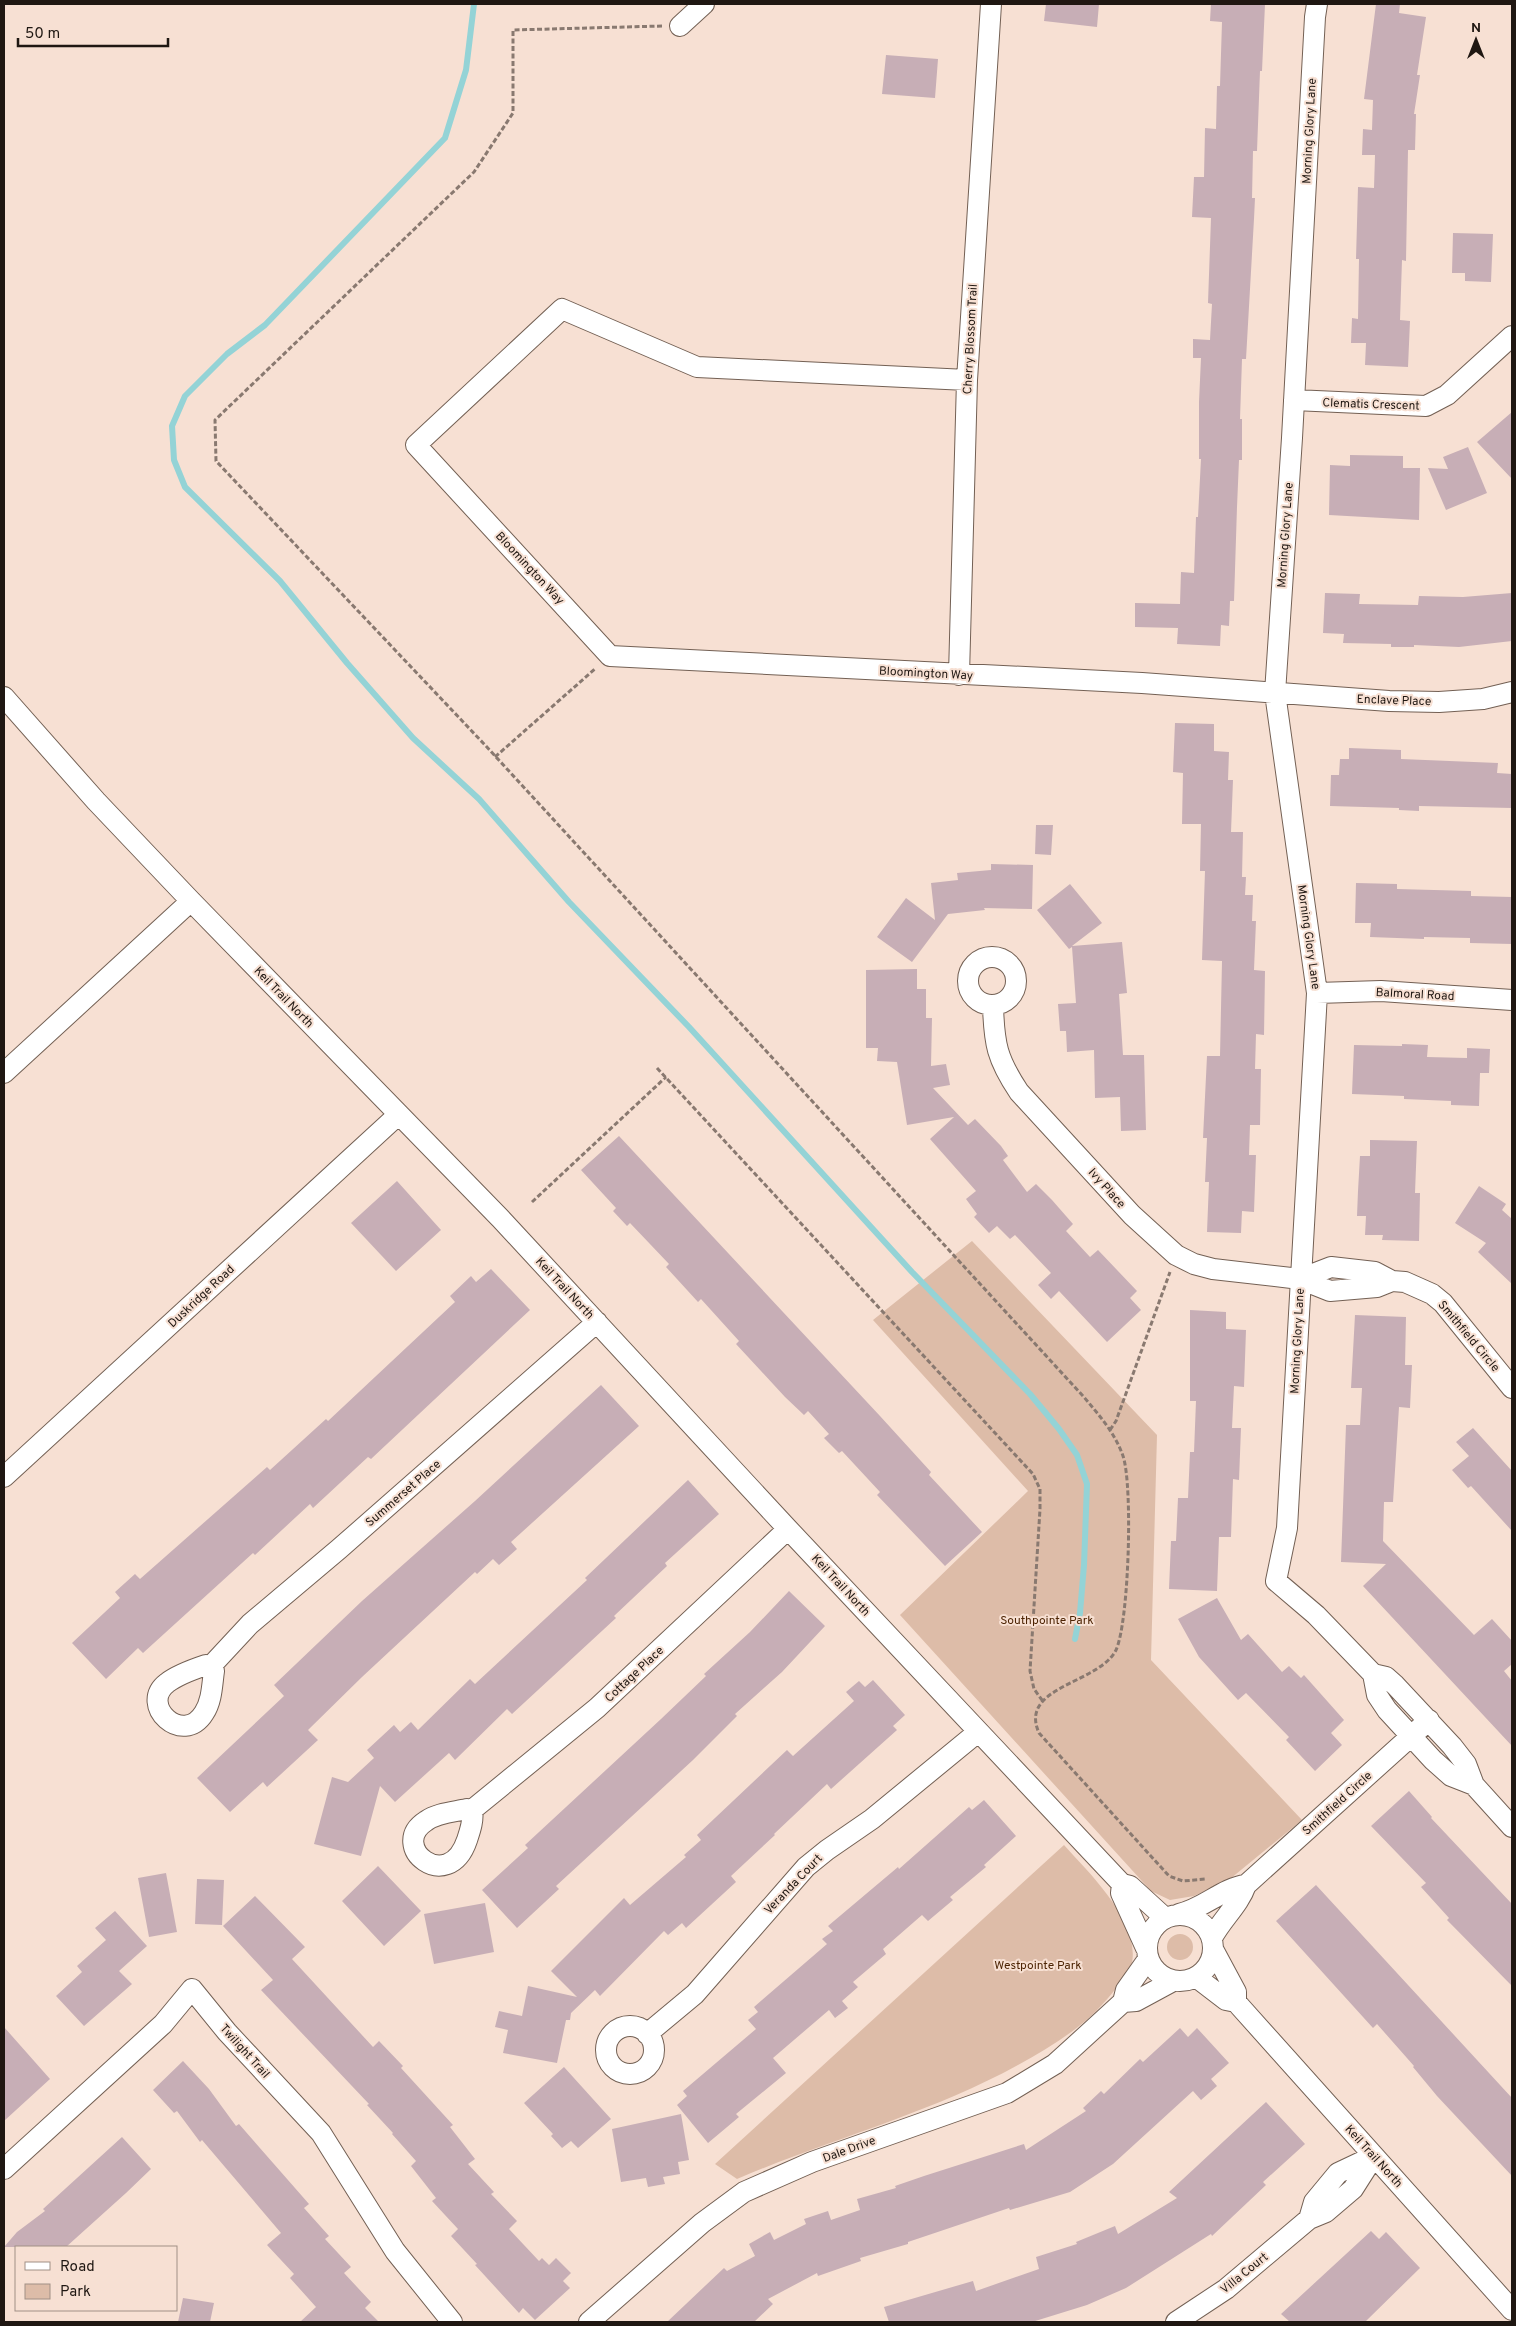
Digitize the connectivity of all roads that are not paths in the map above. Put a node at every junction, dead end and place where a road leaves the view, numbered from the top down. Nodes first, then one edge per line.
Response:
1 (704, 4) edge
2 (991, 4) edge
3 (1317, 4) edge
4 (680, 26) road end
5 (1512, 336) edge
6 (967, 380) junction
7 (1294, 400) junction
8 (958, 675) junction
9 (1512, 692) edge
10 (1274, 693) junction
11 (4, 697) edge
12 (191, 902) junction
13 (1317, 993) junction
14 (1512, 1000) edge
15 (993, 1005) dead end
16 (4, 1073) edge
17 (398, 1115) junction
18 (1300, 1279) junction
19 (597, 1322) junction
20 (1512, 1388) edge
21 (4, 1477) edge
22 (788, 1529) junction
23 (211, 1666) dead end
24 (1373, 1674) junction
25 (1429, 1720) junction
26 (978, 1732) junction
27 (1411, 1736) junction
28 (1474, 1785) junction
29 (472, 1810) dead end
30 (1512, 1827) edge
31 (1122, 1884) junction
32 (1246, 1885) junction
33 (1172, 1916) junction
34 (1213, 1944) junction
35 (1147, 1953) junction
36 (1196, 1978) junction
37 (1173, 1981) junction
38 (1123, 2002) junction
39 (1236, 2002) junction
40 (648, 2034) dead end
41 (1374, 2156) junction
42 (4, 2169) edge
43 (1512, 2310) edge
44 (452, 2322) edge
45 (589, 2322) edge
46 (1176, 2322) edge

1 - 4 street
2 - 6 street, Cherry Blossom Trail
3 - 7 street, Morning Glory Lane
5 - 7 street, Clematis Crescent
6 - 8 street, Cherry Blossom Trail
6 - 8 street, Bloomington Way
7 - 10 street, Morning Glory Lane
8 - 10 street, Bloomington Way
9 - 10 street, Enclave Place
10 - 13 street, Morning Glory Lane
11 - 12 street, Keil Trail North
12 - 16 street
12 - 17 street, Keil Trail North
13 - 14 street, Balmoral Road
13 - 18 street, Morning Glory Lane
15 - 18 street, Ivy Place
17 - 19 street, Keil Trail North
17 - 21 street, Duskridge Road
18 - 20 street, Smithfield Circle
18 - 24 street, Morning Glory Lane
19 - 22 street, Keil Trail North
19 - 23 street, Summerset Place
22 - 26 street, Keil Trail North
22 - 29 street, Cottage Place
24 - 25 street
24 - 27 street, Morning Glory Lane
25 - 27 street, Smithfield Circle
25 - 28 street
26 - 31 street, Keil Trail North
26 - 40 street, Veranda Court
27 - 28 street, Morning Glory Lane
27 - 32 street, Smithfield Circle
28 - 30 street
31 - 33 street, Keil Trail North
31 - 35 street
32 - 33 street, Smithfield Circle
32 - 34 street, Smithfield Circle
33 - 34 street
33 - 35 street
34 - 36 street
34 - 39 street
35 - 37 street
35 - 38 street, Dale Drive
36 - 37 street
36 - 39 street
37 - 38 street, Dale Drive
38 - 45 street, Dale Drive
39 - 41 street, Keil Trail North
41 - 43 street, Keil Trail North
41 - 46 street, Villa Court
42 - 44 street, Twilight Trail

